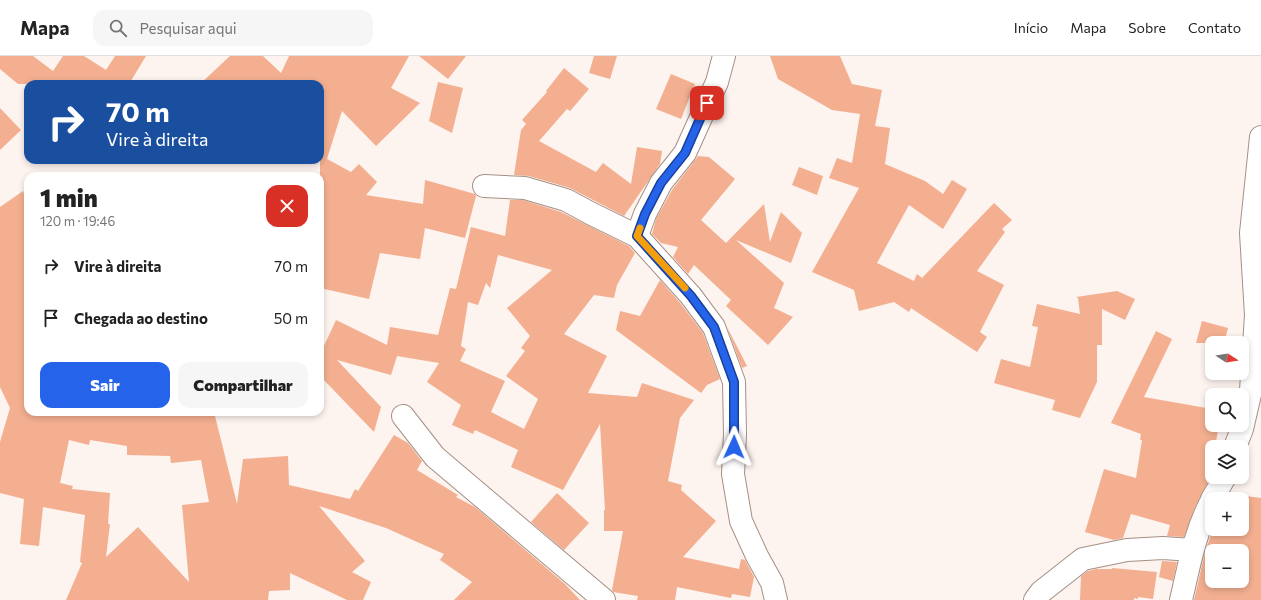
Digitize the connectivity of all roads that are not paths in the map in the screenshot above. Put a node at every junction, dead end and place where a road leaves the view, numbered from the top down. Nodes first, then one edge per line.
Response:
1 (724, 56) edge
2 (1261, 137) edge
3 (484, 186) dead end
4 (637, 236) junction
5 (403, 416) dead end
6 (1238, 440) edge
7 (1205, 514) edge
8 (1192, 550) junction
9 (604, 600) edge
10 (776, 600) edge
11 (1035, 600) edge
12 (1181, 600) edge

1 - 4 street
2 - 6 street
3 - 4 street
4 - 10 street
5 - 9 street
7 - 8 street
8 - 11 street
8 - 12 street

